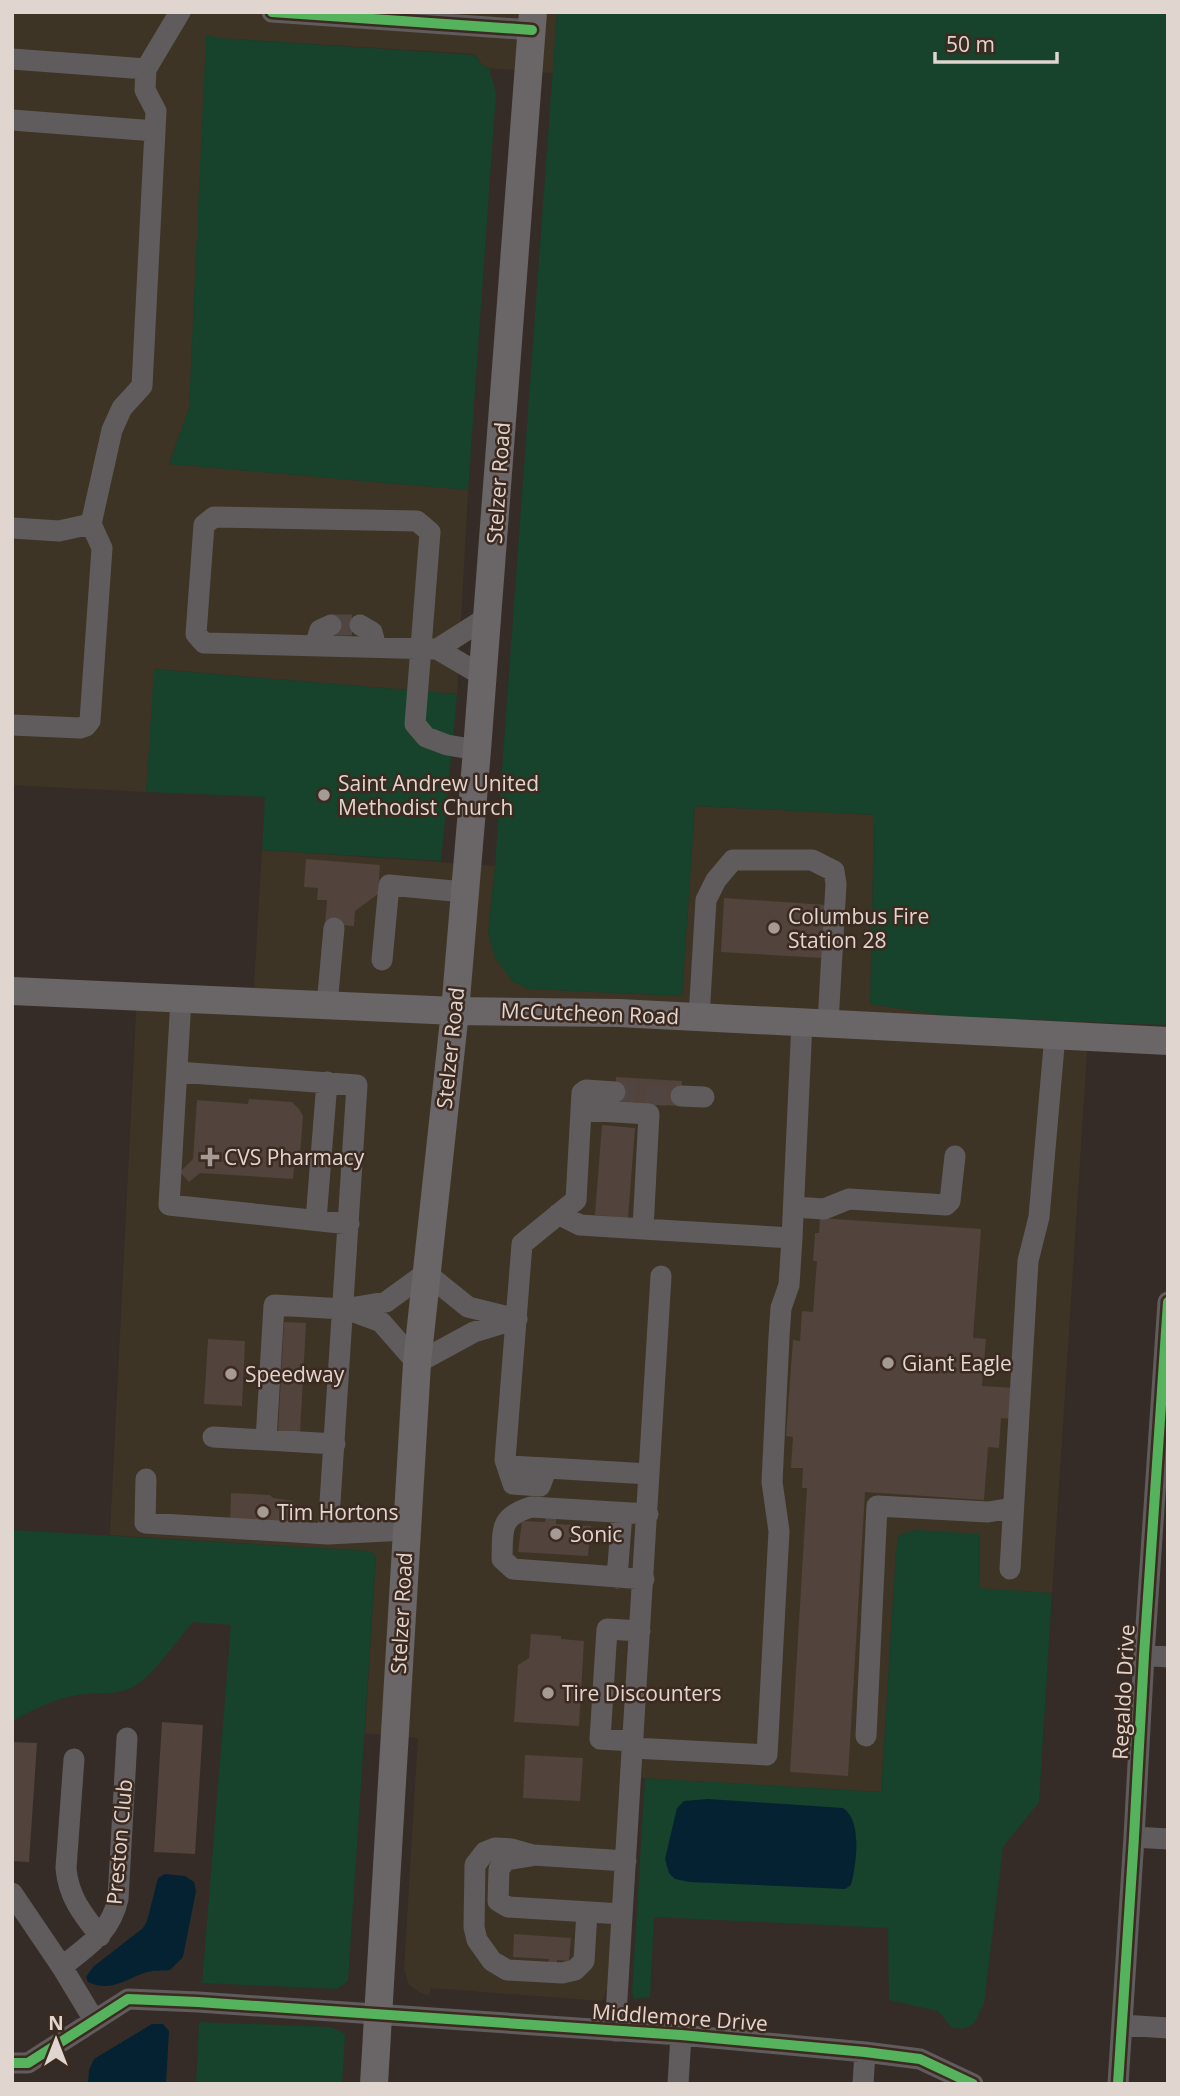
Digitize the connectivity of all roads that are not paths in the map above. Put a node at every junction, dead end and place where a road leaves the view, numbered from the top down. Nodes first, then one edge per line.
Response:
1 (180, 12) edge
2 (272, 12) edge
3 (307, 13) edge
4 (532, 21) edge
5 (12, 59) edge
6 (146, 69) junction
7 (12, 120) edge
8 (155, 131) junction
9 (91, 524) junction
10 (12, 528) edge
11 (488, 617) junction
12 (331, 625) dead end
13 (360, 625) dead end
14 (315, 646) junction
15 (376, 647) junction
16 (429, 649) junction
17 (483, 676) junction
18 (12, 725) edge
19 (477, 750) junction
20 (464, 892) junction
21 (334, 928) dead end
22 (382, 960) dead end
23 (12, 991) edge
24 (181, 999) junction
25 (327, 1005) junction
26 (455, 1010) junction
27 (699, 1017) junction
28 (815, 1022) junction
29 (1055, 1035) junction
30 (1168, 1041) edge
31 (177, 1072) junction
32 (327, 1083) junction
33 (615, 1092) tunnel mouth
34 (681, 1096) tunnel mouth
35 (705, 1097) dead end
36 (581, 1110) junction
37 (955, 1156) dead end
38 (794, 1207) junction
39 (558, 1214) junction
40 (316, 1220) junction
41 (349, 1224) junction
42 (643, 1229) junction
43 (792, 1238) junction
44 (426, 1273) junction
45 (661, 1276) dead end
46 (1168, 1302) edge
47 (344, 1309) junction
48 (517, 1319) junction
49 (1166, 1355) edge
50 (417, 1363) junction
51 (213, 1437) dead end
52 (266, 1440) junction
53 (335, 1444) junction
54 (649, 1474) junction
55 (146, 1479) dead end
56 (1013, 1508) junction
57 (622, 1513) junction
58 (648, 1514) junction
59 (406, 1530) junction
60 (328, 1534) junction
61 (1160, 1541) edge
62 (1010, 1569) dead end
63 (617, 1578) junction
64 (644, 1579) junction
65 (640, 1631) junction
66 (1144, 1655) junction
67 (1168, 1657) edge
68 (866, 1736) dead end
69 (127, 1738) dead end
70 (633, 1745) junction
71 (74, 1759) dead end
72 (1134, 1837) junction
73 (1168, 1839) edge
74 (533, 1855) junction
75 (625, 1861) junction
76 (12, 1894) edge
77 (474, 1901) junction
78 (498, 1901) junction
79 (587, 1912) junction
80 (622, 1914) junction
81 (100, 1936) junction
82 (62, 1966) junction
83 (378, 2015) junction
84 (94, 2020) junction
85 (1122, 2025) junction
86 (1168, 2028) edge
87 (615, 2031) junction
88 (681, 2035) junction
89 (865, 2052) junction
90 (12, 2063) edge
91 (374, 2084) edge
92 (678, 2084) edge
93 (863, 2084) edge
94 (973, 2084) edge
95 (1118, 2084) edge

1 - 6 street
2 - 3 street
3 - 4 street
4 - 11 main road, Stelzer Road
5 - 6 street
6 - 8 street
7 - 8 street
8 - 9 street
9 - 10 street
9 - 18 street
11 - 16 street
11 - 17 main road, Stelzer Road
12 - 14 street
13 - 15 street
14 - 15 street
14 - 16 street
15 - 16 street
16 - 17 street
16 - 19 street
17 - 19 main road, Stelzer Road
19 - 20 main road, Stelzer Road
20 - 22 street
20 - 26 main road, Stelzer Road
21 - 25 street
23 - 24 main road, McCutcheon Road
24 - 25 main road, McCutcheon Road
24 - 31 street
25 - 26 main road, McCutcheon Road
26 - 27 main road, McCutcheon Road
26 - 44 main road, Stelzer Road
27 - 28 main road, McCutcheon Road
27 - 28 street
28 - 29 main road, McCutcheon Road
28 - 38 street
29 - 30 main road, McCutcheon Road
29 - 56 street
31 - 32 street
31 - 40 street
32 - 40 street
32 - 41 street
33 - 36 street
34 - 35 street
36 - 39 street
36 - 42 street
37 - 38 street
38 - 43 street
39 - 42 street
39 - 48 street
40 - 41 street
41 - 47 street
42 - 43 street
43 - 70 street
44 - 47 street
44 - 48 street
44 - 50 main road, Stelzer Road
45 - 54 street
46 - 49 street, Regaldo Drive
47 - 50 street
47 - 52 street
47 - 53 street
48 - 50 street
48 - 54 street
49 - 61 street, Regaldo Drive
50 - 59 main road, Stelzer Road
51 - 52 street
52 - 53 street
53 - 60 street
54 - 58 street
55 - 60 street
56 - 62 street
56 - 68 street
57 - 58 street
57 - 63 street
57 - 63 street
58 - 64 street
59 - 60 street
59 - 83 main road, Stelzer Road
61 - 66 street, Regaldo Drive
63 - 64 street
64 - 65 street
65 - 70 street
65 - 70 street
66 - 67 street
66 - 72 street, Regaldo Drive
69 - 81 street, Preston Club
70 - 75 street
71 - 81 street
72 - 73 street
72 - 85 street, Regaldo Drive
74 - 75 street
74 - 77 street
74 - 78 street
75 - 80 street
76 - 82 street
77 - 78 street
77 - 79 street
78 - 79 street
79 - 80 street
80 - 87 street
81 - 82 street, Preston Club
82 - 84 street
83 - 84 street, Middlemore Drive
83 - 87 street, Middlemore Drive
83 - 91 main road, Stelzer Road
84 - 90 street, Middlemore Drive
85 - 86 street
85 - 95 street, Regaldo Drive
87 - 88 street, Middlemore Drive
88 - 89 street, Middlemore Drive
88 - 92 street
89 - 93 street
89 - 94 street, Middlemore Drive

